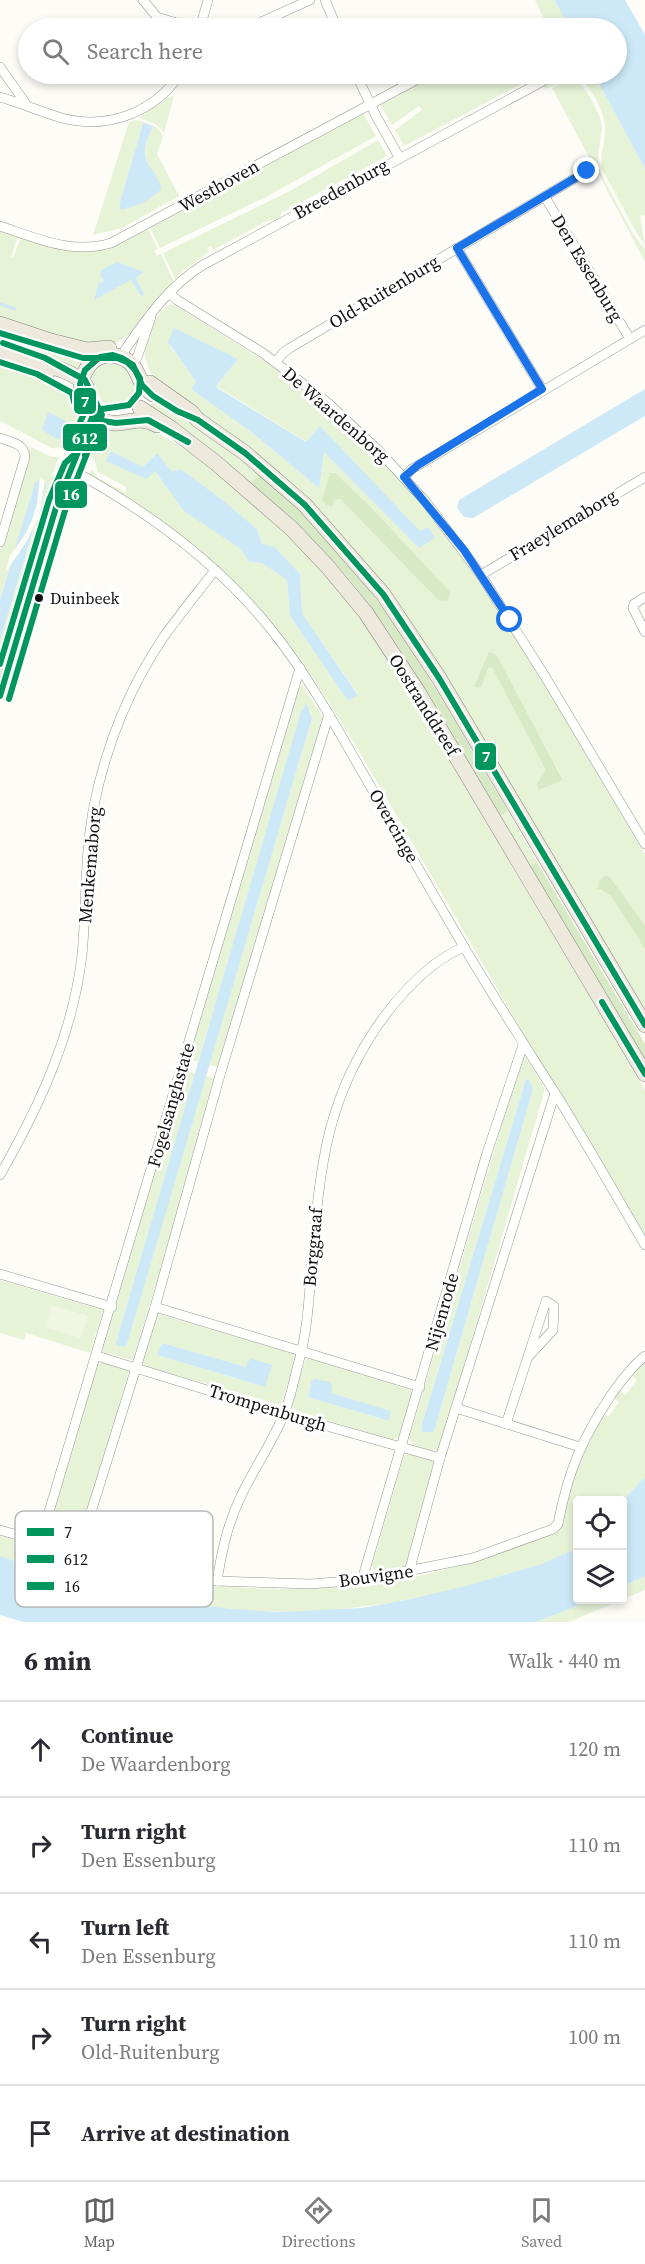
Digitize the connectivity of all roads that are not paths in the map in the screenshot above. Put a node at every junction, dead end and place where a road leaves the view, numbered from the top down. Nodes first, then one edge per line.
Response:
1 (143, 0) edge
2 (208, 0) edge
3 (310, 0) edge
4 (326, 0) edge
5 (161, 18) edge
6 (203, 18) edge
7 (270, 18) edge
8 (333, 18) edge
9 (0, 67) edge
10 (172, 84) edge
11 (361, 84) edge
12 (409, 84) edge
13 (537, 84) edge
14 (0, 97) edge
15 (26, 104) junction
16 (370, 104) junction
17 (399, 157) junction
18 (587, 171) dead end
19 (544, 196) junction
20 (0, 226) edge
21 (457, 248) junction
22 (169, 293) junction
23 (0, 324) edge
24 (645, 330) edge
25 (630, 339) junction
26 (0, 352) edge
27 (128, 355) junction
28 (92, 356) junction
29 (276, 362) junction
30 (81, 383) junction
31 (150, 387) junction
32 (542, 389) junction
33 (141, 413) junction
34 (101, 417) junction
35 (0, 438) edge
36 (72, 469) junction
37 (404, 477) junction
38 (645, 477) edge
39 (0, 542) edge
40 (214, 570) junction
41 (481, 574) junction
42 (645, 597) edge
43 (645, 632) edge
44 (300, 668) junction
45 (0, 694) edge
46 (329, 714) junction
47 (645, 844) edge
48 (464, 947) junction
49 (645, 1025) edge
50 (523, 1045) junction
51 (645, 1074) edge
52 (555, 1093) junction
53 (0, 1175) edge
54 (645, 1245) edge
55 (0, 1274) edge
56 (112, 1307) junction
57 (155, 1307) junction
58 (302, 1352) junction
59 (97, 1356) junction
60 (645, 1356) edge
61 (528, 1358) junction
62 (135, 1367) junction
63 (420, 1387) junction
64 (456, 1408) junction
65 (284, 1414) junction
66 (506, 1424) junction
67 (580, 1447) junction
68 (402, 1448) junction
69 (440, 1458) junction
70 (50, 1511) edge
71 (91, 1511) edge
72 (0, 1530) edge
73 (15, 1534) edge
74 (409, 1572) junction
75 (362, 1580) junction
76 (213, 1581) edge
77 (217, 1581) junction

1 - 5 street
2 - 6 street
3 - 7 street
4 - 8 street
9 - 15 street
10 - 15 street
11 - 16 street
12 - 16 street, Westhoven
13 - 17 street, Breedenburg
14 - 15 street
16 - 17 street
16 - 20 street, Westhoven
17 - 22 street, Breedenburg
18 - 19 street, Old-Ruitenburg
19 - 21 street, Old-Ruitenburg
19 - 25 street, Den Essenburg
21 - 29 street, Old-Ruitenburg
21 - 32 street
22 - 27 street, Breedenburg
22 - 29 street, De Waardenborg
23 - 28 main road
24 - 25 street, Den Essenburg
25 - 32 street, Den Essenburg
26 - 30 main road
27 - 28 main road
27 - 31 main road
28 - 30 main road
29 - 37 street, De Waardenborg
30 - 34 main road
31 - 33 main road
31 - 49 main road, Oostranddreef
32 - 37 street, Den Essenburg
33 - 34 main road
33 - 51 main road, Oostranddreef
34 - 36 street
35 - 39 street
36 - 40 street, Overcinge
36 - 45 street
37 - 41 street, De Waardenborg
38 - 41 street, Fraeylemaborg
40 - 44 street, Overcinge
40 - 53 street, Menkemaborg
41 - 47 street, De Waardenborg
42 - 43 street
44 - 46 street, Overcinge
44 - 56 street, Fogelsanghstate
46 - 48 street, Overcinge
46 - 57 street
48 - 50 street, Overcinge
48 - 58 street, Borggraaf
50 - 52 street, Overcinge
50 - 63 street, Nijenrode
52 - 54 street, Overcinge
52 - 64 street
55 - 56 street
56 - 59 street, Fogelsanghstate
57 - 58 street
57 - 62 street
58 - 63 street
58 - 65 street, Borggraaf
59 - 62 street, Trompenburgh
59 - 70 street, Fogelsanghstate
60 - 67 street, Bouvigne
61 - 61 street
61 - 66 street
62 - 65 street, Trompenburgh
62 - 71 street
63 - 68 street, Nijenrode
64 - 66 street
64 - 69 street
65 - 68 street, Trompenburgh
65 - 77 street, Borggraaf
66 - 67 street
67 - 74 street, Bouvigne
68 - 69 street, Trompenburgh
68 - 75 street, Nijenrode
69 - 74 street
72 - 73 street, Bouvigne
74 - 75 street, Bouvigne
75 - 77 street, Bouvigne
76 - 77 street, Bouvigne

